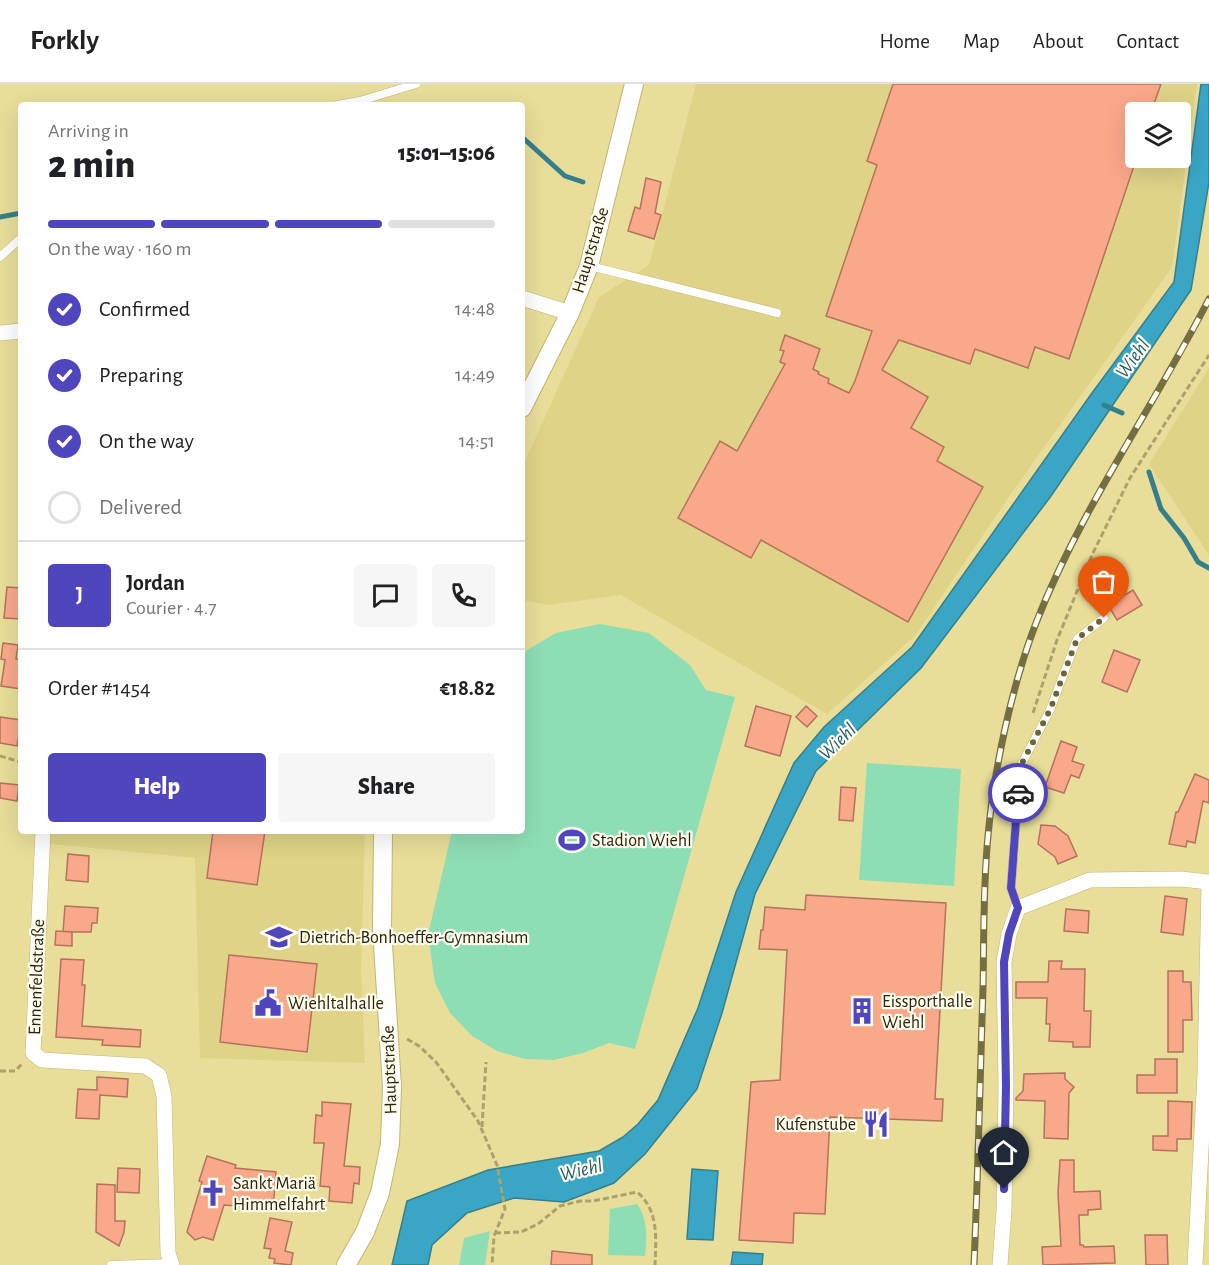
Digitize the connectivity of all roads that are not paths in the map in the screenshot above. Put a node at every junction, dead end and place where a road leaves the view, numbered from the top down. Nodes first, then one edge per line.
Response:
1 (416, 84) edge
2 (634, 84) edge
3 (354, 102) edge
4 (18, 241) edge
5 (0, 257) edge
6 (589, 266) junction
7 (525, 299) edge
8 (570, 313) junction
9 (777, 313) dead end
10 (18, 331) edge
11 (0, 333) edge
12 (525, 402) edge
13 (1104, 618) dead end
14 (43, 834) edge
15 (383, 834) edge
16 (1209, 883) edge
17 (1018, 908) junction
18 (172, 1264) edge
19 (111, 1265) edge
20 (346, 1265) edge
21 (1000, 1265) edge
22 (1195, 1265) edge

1 - 3 lane
2 - 6 street, Hauptstraße
4 - 5 lane
6 - 8 street, Hauptstraße
6 - 9 lane
7 - 8 street
8 - 12 street, Hauptstraße
10 - 11 street
13 - 17 lane
14 - 18 street, Ennenfeldstraße
15 - 20 street, Hauptstraße
16 - 17 street
16 - 22 street
17 - 21 street
18 - 19 lane

